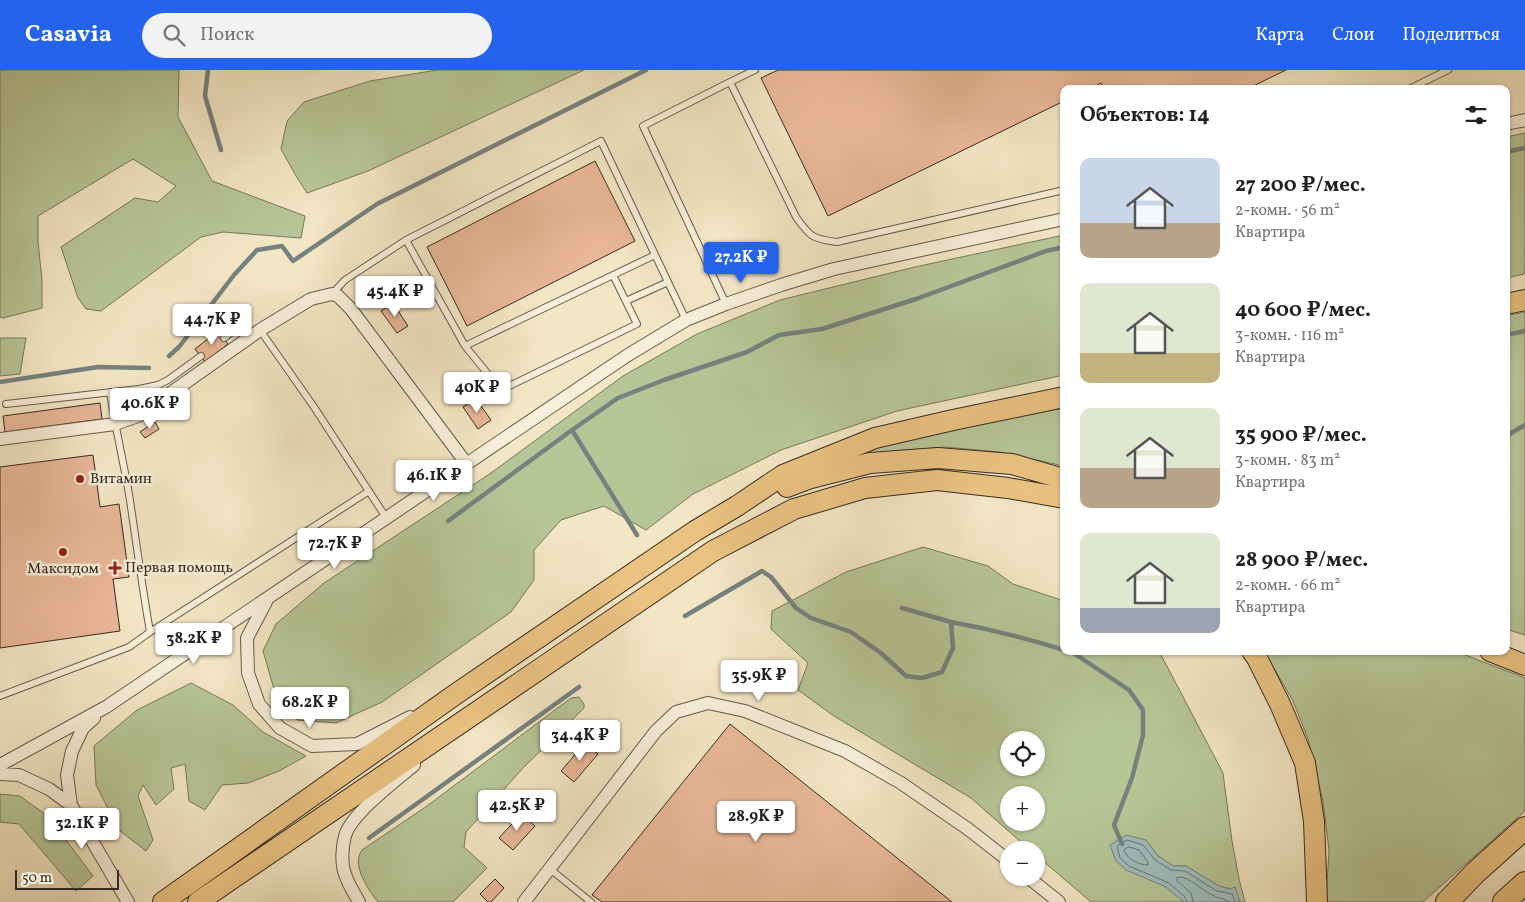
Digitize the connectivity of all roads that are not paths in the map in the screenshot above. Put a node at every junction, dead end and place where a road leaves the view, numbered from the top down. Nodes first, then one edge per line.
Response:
1 (755, 70) edge
2 (1448, 70) edge
3 (730, 82) junction
4 (1417, 85) edge
5 (1525, 120) edge
6 (1510, 123) edge
7 (1060, 191) edge
8 (1060, 220) edge
9 (406, 240) junction
10 (655, 255) junction
11 (613, 275) junction
12 (668, 282) junction
13 (332, 294) junction
14 (1525, 300) edge
15 (626, 301) junction
16 (1510, 303) edge
17 (726, 304) junction
18 (686, 320) junction
19 (260, 330) junction
20 (224, 338) dead end
21 (249, 338) junction
22 (465, 346) junction
23 (200, 356) dead end
24 (110, 392) junction
25 (1060, 398) edge
26 (6, 404) dead end
27 (114, 424) junction
28 (0, 439) edge
29 (466, 463) junction
30 (369, 490) junction
31 (1060, 492) edge
32 (1060, 493) edge
33 (737, 506) junction
34 (387, 519) junction
35 (267, 600) junction
36 (150, 632) junction
37 (1510, 647) edge
38 (1525, 653) edge
39 (1255, 655) edge
40 (1501, 655) edge
41 (1525, 664) edge
42 (0, 696) edge
43 (453, 696) junction
44 (106, 707) junction
45 (475, 714) junction
46 (0, 765) edge
47 (0, 774) edge
48 (71, 805) junction
49 (1525, 828) edge
50 (271, 851) junction
51 (1000, 854) edge
52 (550, 869) junction
53 (1525, 883) edge
54 (1039, 886) edge
55 (128, 902) edge
56 (162, 902) edge
57 (198, 902) edge
58 (224, 902) edge
59 (359, 902) edge
60 (524, 902) edge
61 (591, 902) edge
62 (1059, 902) edge
63 (1317, 902) edge
64 (1447, 902) edge
65 (1504, 902) edge

1 - 3 lane
2 - 4 lane
3 - 7 lane
3 - 17 lane
5 - 6 street
8 - 17 street
9 - 10 lane
9 - 13 lane
9 - 22 lane
10 - 11 lane
10 - 12 lane
11 - 15 lane
11 - 22 lane
12 - 15 lane
12 - 18 lane
13 - 19 street
13 - 29 street
14 - 16 main road
15 - 22 lane
17 - 18 street
18 - 29 street
19 - 21 street
19 - 30 lane
20 - 21 lane
21 - 27 street
23 - 24 lane
24 - 26 lane
24 - 27 lane
25 - 33 main road
27 - 28 street
27 - 36 lane
29 - 34 street
30 - 34 lane
30 - 36 lane
31 - 33 main road
32 - 45 main road
33 - 43 main road
34 - 35 street
35 - 43 street
35 - 44 street
36 - 42 lane
37 - 38 main road
39 - 63 main road
40 - 41 main road
43 - 56 main road
44 - 46 street
44 - 48 street
45 - 50 main road
45 - 59 street
47 - 48 street
48 - 55 street
49 - 64 highway
50 - 57 main road
50 - 58 main road
51 - 52 street
52 - 60 street
52 - 61 lane
53 - 65 highway
54 - 62 street

